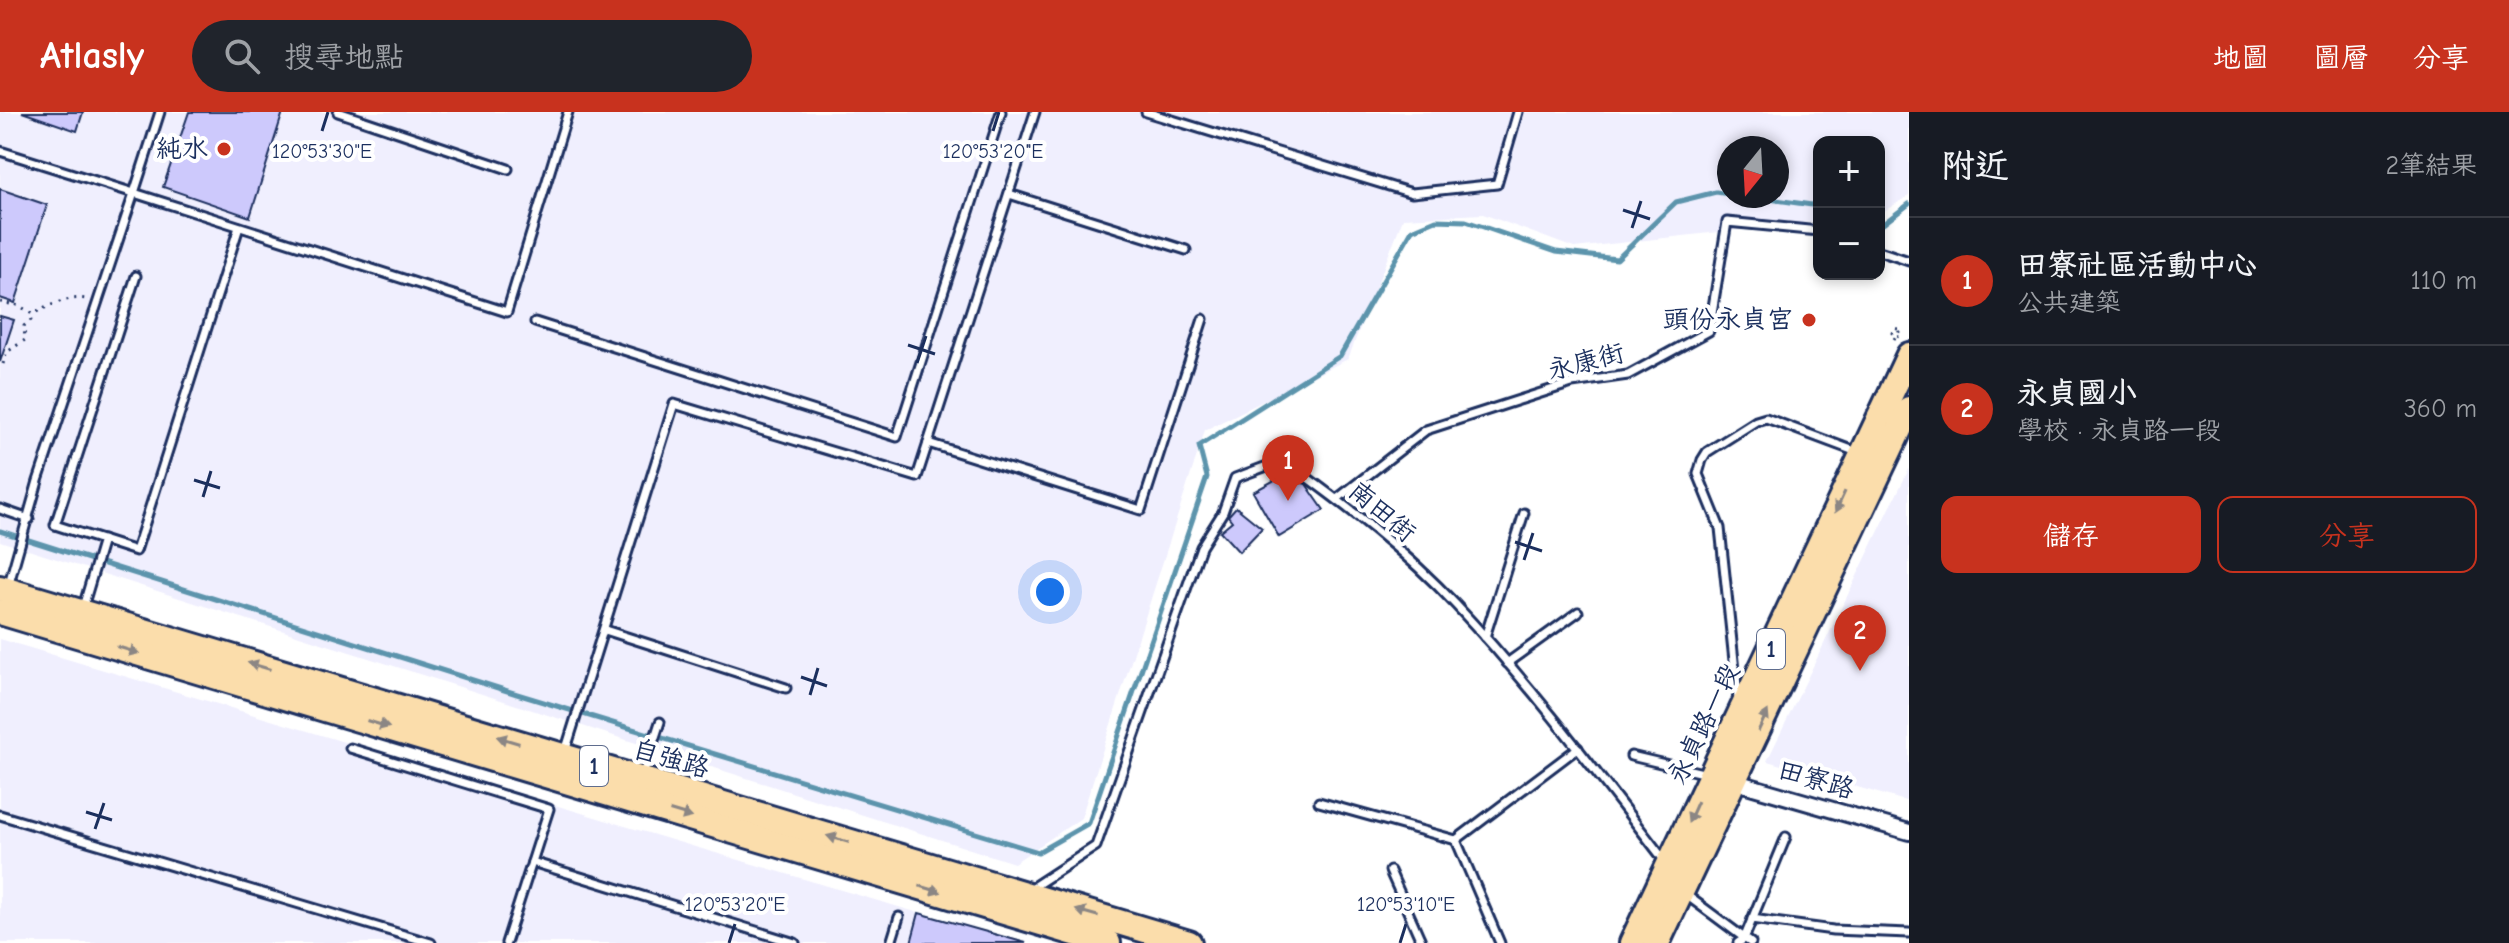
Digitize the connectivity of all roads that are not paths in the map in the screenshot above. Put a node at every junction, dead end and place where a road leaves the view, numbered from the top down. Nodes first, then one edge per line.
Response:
1 (160, 112) edge
2 (338, 112) edge
3 (568, 112) edge
4 (1001, 112) edge
5 (1035, 112) edge
6 (1146, 112) edge
7 (1518, 112) edge
8 (0, 151) edge
9 (508, 169) dead end
10 (134, 193) junction
11 (1009, 194) junction
12 (239, 227) junction
13 (1813, 230) edge
14 (1186, 250) dead end
15 (1885, 253) edge
16 (1909, 261) edge
17 (136, 276) dead end
18 (1203, 319) dead end
19 (535, 322) dead end
20 (1901, 344) edge
21 (1909, 409) edge
22 (928, 443) junction
23 (1863, 454) junction
24 (1337, 499) junction
25 (0, 509) edge
26 (1524, 513) dead end
27 (29, 517) junction
28 (103, 540) junction
29 (1822, 566) junction
30 (2, 601) edge
31 (1578, 612) dead end
32 (78, 623) junction
33 (605, 630) junction
34 (1485, 637) junction
35 (1507, 663) junction
36 (786, 688) dead end
37 (1740, 715) junction
38 (660, 722) dead end
39 (350, 748) dead end
40 (1578, 748) junction
41 (1631, 756) dead end
42 (562, 768) junction
43 (1709, 775) junction
44 (642, 780) junction
45 (1735, 782) junction
46 (1319, 802) dead end
47 (0, 815) edge
48 (1909, 832) edge
49 (1786, 837) dead end
50 (1456, 840) junction
51 (532, 862) junction
52 (1669, 866) junction
53 (1390, 871) dead end
54 (1682, 891) junction
55 (1020, 905) junction
56 (899, 917) dead end
57 (1752, 919) junction
58 (1909, 933) edge
59 (1744, 942) edge
60 (431, 943) edge
61 (506, 943) edge
62 (795, 943) edge
63 (891, 943) edge
64 (1108, 943) edge
65 (1189, 943) edge
66 (1422, 943) edge
67 (1500, 943) edge
68 (1632, 943) edge
69 (1657, 943) edge

1 - 10 lane
2 - 9 lane
3 - 12 lane
4 - 19 lane
5 - 11 lane
6 - 7 lane
8 - 10 lane
10 - 12 lane
10 - 27 lane
11 - 14 lane
11 - 22 lane
12 - 28 lane
13 - 24 lane, 永康街
15 - 16 lane
17 - 28 lane
18 - 22 lane
20 - 23 main road, 永貞路一段 / 1
21 - 29 main road, 永貞路一段 / 1
22 - 33 lane
23 -> 29 main road, 永貞路一段 / 1
23 - 37 lane
24 - 34 lane, 南田街
24 - 55 lane, 南田街
25 - 27 lane
26 - 34 lane
27 - 30 lane
28 - 32 lane
29 - 37 main road, 永貞路一段 / 1
45 -> 29 main road, 永貞路一段 / 1
30 - 32 main road, 自強路 / 1
31 - 35 lane
32 - 42 main road, 自強路 / 1
33 - 36 lane
33 - 42 lane
34 - 35 lane, 南田街
35 - 40 lane, 南田街
37 - 43 main road, 永貞路一段 / 1
38 - 44 lane
39 - 51 lane
40 - 50 lane
40 - 52 lane, 南田街
41 - 43 lane
42 - 44 main road, 自強路 / 1
43 - 45 street, 田寮路
43 -> 52 main road, 永貞路一段 / 1
44 - 55 main road, 自強路 / 1
45 - 48 street, 田寮路
45 - 54 main road, 永貞路一段 / 1
46 - 50 lane
47 - 60 lane
49 - 57 lane
50 - 67 lane
51 - 61 lane
51 - 62 lane
52 - 54 lane, 南田街
52 - 68 main road, 永貞路一段 / 1
53 - 66 lane
54 - 59 lane, 南田街
54 - 69 main road, 永貞路一段 / 1
55 - 64 main road, 自強路 / 1
65 -> 55 main road, 自強路 / 1
56 - 63 lane
57 - 58 lane
57 - 59 lane

